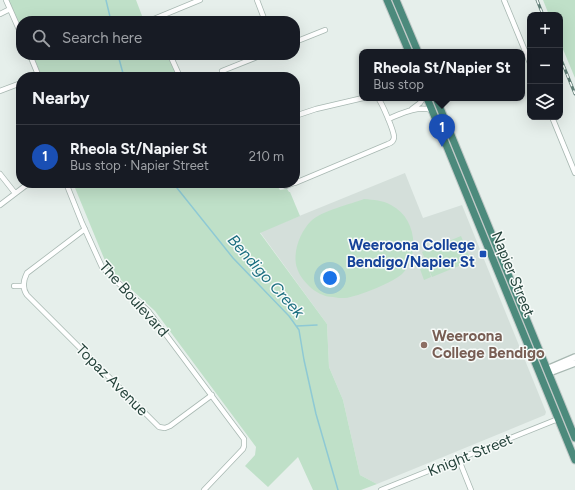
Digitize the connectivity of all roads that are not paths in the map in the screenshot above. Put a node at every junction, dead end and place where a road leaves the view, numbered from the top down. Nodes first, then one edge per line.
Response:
1 (6, 0) edge
2 (200, 0) edge
3 (257, 0) edge
4 (387, 0) edge
5 (396, 0) edge
6 (504, 0) edge
7 (10, 9) junction
8 (0, 14) edge
9 (162, 16) edge
10 (264, 16) edge
11 (16, 23) edge
12 (325, 30) dead end
13 (300, 40) edge
14 (407, 49) edge
15 (417, 49) edge
16 (524, 49) edge
17 (32, 60) edge
18 (172, 60) edge
19 (250, 60) edge
20 (222, 71) dead end
21 (36, 72) edge
22 (178, 72) edge
23 (16, 85) edge
24 (0, 91) edge
25 (359, 99) edge
26 (379, 101) edge
27 (422, 101) edge
28 (428, 101) edge
29 (436, 101) edge
30 (438, 101) edge
31 (432, 110) junction
32 (409, 111) junction
33 (300, 114) edge
34 (388, 119) junction
35 (553, 120) edge
36 (446, 142) junction
37 (575, 173) edge
38 (0, 174) edge
39 (300, 181) edge
40 (22, 188) edge
41 (68, 188) edge
42 (16, 193) junction
43 (0, 205) edge
44 (85, 229) junction
45 (14, 286) dead end
46 (23, 286) junction
47 (575, 357) edge
48 (575, 363) edge
49 (548, 371) junction
50 (540, 374) junction
51 (212, 395) junction
52 (558, 419) junction
53 (575, 438) edge
54 (459, 460) junction
55 (575, 460) edge
56 (204, 490) edge
57 (381, 490) edge
58 (472, 490) edge

1 - 7 street
2 - 9 street
3 - 10 street
4 - 14 highway
5 - 15 highway
6 - 16 street
7 - 8 street
7 - 11 street
12 - 13 street
17 - 21 street
18 - 22 street
19 - 20 street
23 - 24 street
25 - 33 street
26 - 34 street
27 - 32 street
28 - 31 highway, Napier Street
29 - 36 highway
30 - 49 highway, Napier Street
31 - 32 street
31 - 36 highway, Napier Street
32 - 34 street
34 - 39 street
35 - 37 street
36 - 50 highway, Napier Street
38 - 42 street
40 - 42 street
41 - 44 street, The Boulevard
42 - 43 street
44 - 46 street
44 - 51 street, The Boulevard
45 - 46 street
46 - 51 street, Topaz Avenue
47 - 49 street
48 - 49 street
49 - 50 highway
49 - 53 highway, Napier Street
50 - 52 highway, Napier Street
51 - 56 street, The Boulevard
52 - 54 street, Knight Street
52 - 55 highway, Napier Street
54 - 57 street, Knight Street
54 - 58 street

